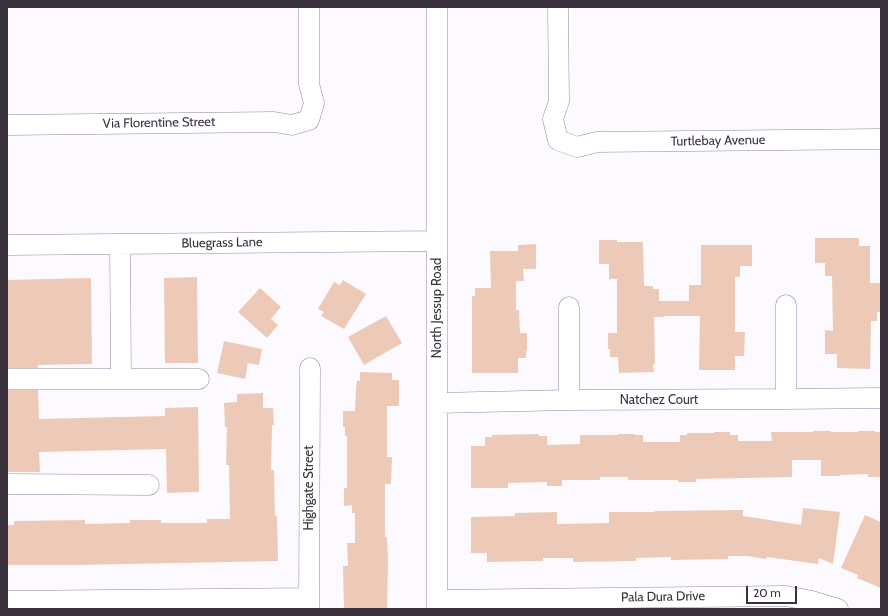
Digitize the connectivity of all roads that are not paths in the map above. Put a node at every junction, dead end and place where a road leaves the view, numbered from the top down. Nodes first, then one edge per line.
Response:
1 (309, 7) edge
2 (437, 7) edge
3 (558, 7) edge
4 (7, 125) edge
5 (881, 139) edge
6 (437, 241) junction
7 (120, 244) junction
8 (7, 245) edge
9 (786, 305) dead end
10 (569, 307) dead end
11 (310, 368) dead end
12 (7, 379) edge
13 (121, 379) junction
14 (199, 379) dead end
15 (881, 398) edge
16 (786, 399) junction
17 (569, 400) junction
18 (437, 403) junction
19 (7, 484) edge
20 (149, 485) dead end
21 (7, 601) edge
22 (309, 603) edge
23 (756, 603) edge
24 (437, 604) edge
25 (561, 604) edge
26 (838, 609) edge

1 - 4 street, Via Florentine Street
2 - 6 street, North Jessup Road
3 - 5 street, Turtlebay Avenue
6 - 7 street, Bluegrass Lane
6 - 18 street, North Jessup Road
7 - 8 street, Bluegrass Lane
7 - 13 street
9 - 16 street
10 - 17 street
11 - 22 street, Highgate Street
12 - 13 street
13 - 14 street
15 - 16 street, Natchez Court
16 - 17 street, Natchez Court
17 - 18 street, Natchez Court
18 - 24 street, North Jessup Road
19 - 20 street
21 - 22 street
23 - 25 street, Pala Dura Drive
23 - 26 street, Pala Dura Drive
24 - 25 street, Pala Dura Drive

